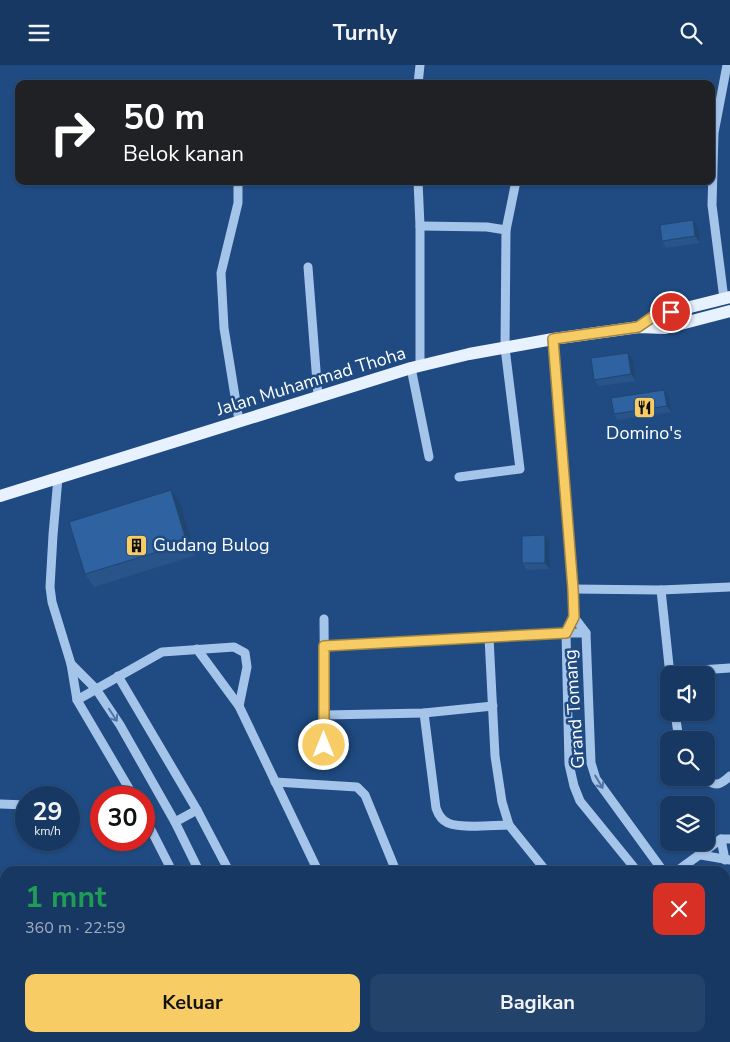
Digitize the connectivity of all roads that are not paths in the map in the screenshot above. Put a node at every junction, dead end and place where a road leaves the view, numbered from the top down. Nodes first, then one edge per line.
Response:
1 (420, 65) edge
2 (727, 65) edge
3 (418, 80) edge
4 (715, 128) edge
5 (238, 185) edge
6 (418, 185) edge
7 (515, 185) edge
8 (713, 185) edge
9 (420, 226) junction
10 (506, 230) junction
11 (308, 267) dead end
12 (728, 303) edge
13 (553, 339) junction
14 (504, 348) junction
15 (415, 367) junction
16 (318, 396) junction
17 (239, 421) junction
18 (429, 457) dead end
19 (459, 477) dead end
20 (58, 479) junction
21 (0, 496) edge
22 (730, 587) edge
23 (573, 589) junction
24 (662, 590) junction
25 (574, 617) junction
26 (324, 619) dead end
27 (566, 633) junction
28 (586, 633) junction
29 (489, 637) junction
30 (324, 646) junction
31 (197, 649) junction
32 (71, 664) junction
33 (668, 666) edge
34 (730, 668) edge
35 (715, 669) edge
36 (118, 677) junction
37 (96, 689) junction
38 (77, 701) junction
39 (493, 706) junction
40 (239, 707) junction
41 (424, 713) junction
42 (324, 715) junction
43 (324, 745) dead end
44 (730, 776) edge
45 (276, 782) junction
46 (715, 784) edge
47 (127, 786) edge
48 (0, 804) edge
49 (15, 805) edge
50 (196, 810) junction
51 (175, 822) junction
52 (508, 825) junction
53 (155, 838) edge
54 (726, 839) edge
55 (701, 855) junction
56 (728, 860) edge
57 (169, 866) edge
58 (197, 866) edge
59 (226, 866) edge
60 (316, 866) edge
61 (394, 866) edge
62 (542, 866) edge
63 (633, 866) edge
64 (656, 866) edge
65 (684, 866) edge

1 - 3 street
2 - 4 street
5 - 17 street
6 - 9 street
7 - 10 street
8 - 12 street
9 - 10 street
9 - 15 street
10 - 14 street
11 - 16 street
12 - 13 main road, Jalan Muhammad Thoha
13 - 14 main road, Jalan Muhammad Thoha
13 - 23 street, Grand Tomang
14 - 15 main road, Jalan Muhammad Thoha
14 - 19 street
15 - 16 main road, Jalan Muhammad Thoha
15 - 18 street
16 - 17 main road, Jalan Muhammad Thoha
17 - 20 main road, Jalan Muhammad Thoha
20 - 21 main road, Jalan Muhammad Thoha
20 - 32 street
22 - 24 street
23 - 24 street
23 - 25 street, Grand Tomang
24 - 33 street
25 - 27 street, Grand Tomang
25 - 28 street, Grand Tomang
26 - 30 street
27 - 28 street
27 - 29 street
27 - 63 street, Grand Tomang
28 -> 64 street, Grand Tomang
29 - 30 street
29 - 39 street
30 - 42 street
31 - 36 street
31 - 40 street
31 - 40 street
32 - 37 street
32 - 38 street
34 - 35 street
36 - 37 street
36 - 50 street
37 - 38 street
37 -> 51 street
38 - 47 street
39 - 41 street
39 - 52 street
40 - 45 street
41 - 42 street
41 - 52 street
42 - 43 street
44 - 46 street
45 - 60 street
45 - 61 street
48 - 49 street
50 - 51 street
50 - 59 street
51 - 58 street
52 - 62 street
53 - 57 street
54 - 55 street
54 - 56 street
55 - 56 street
55 - 65 street

